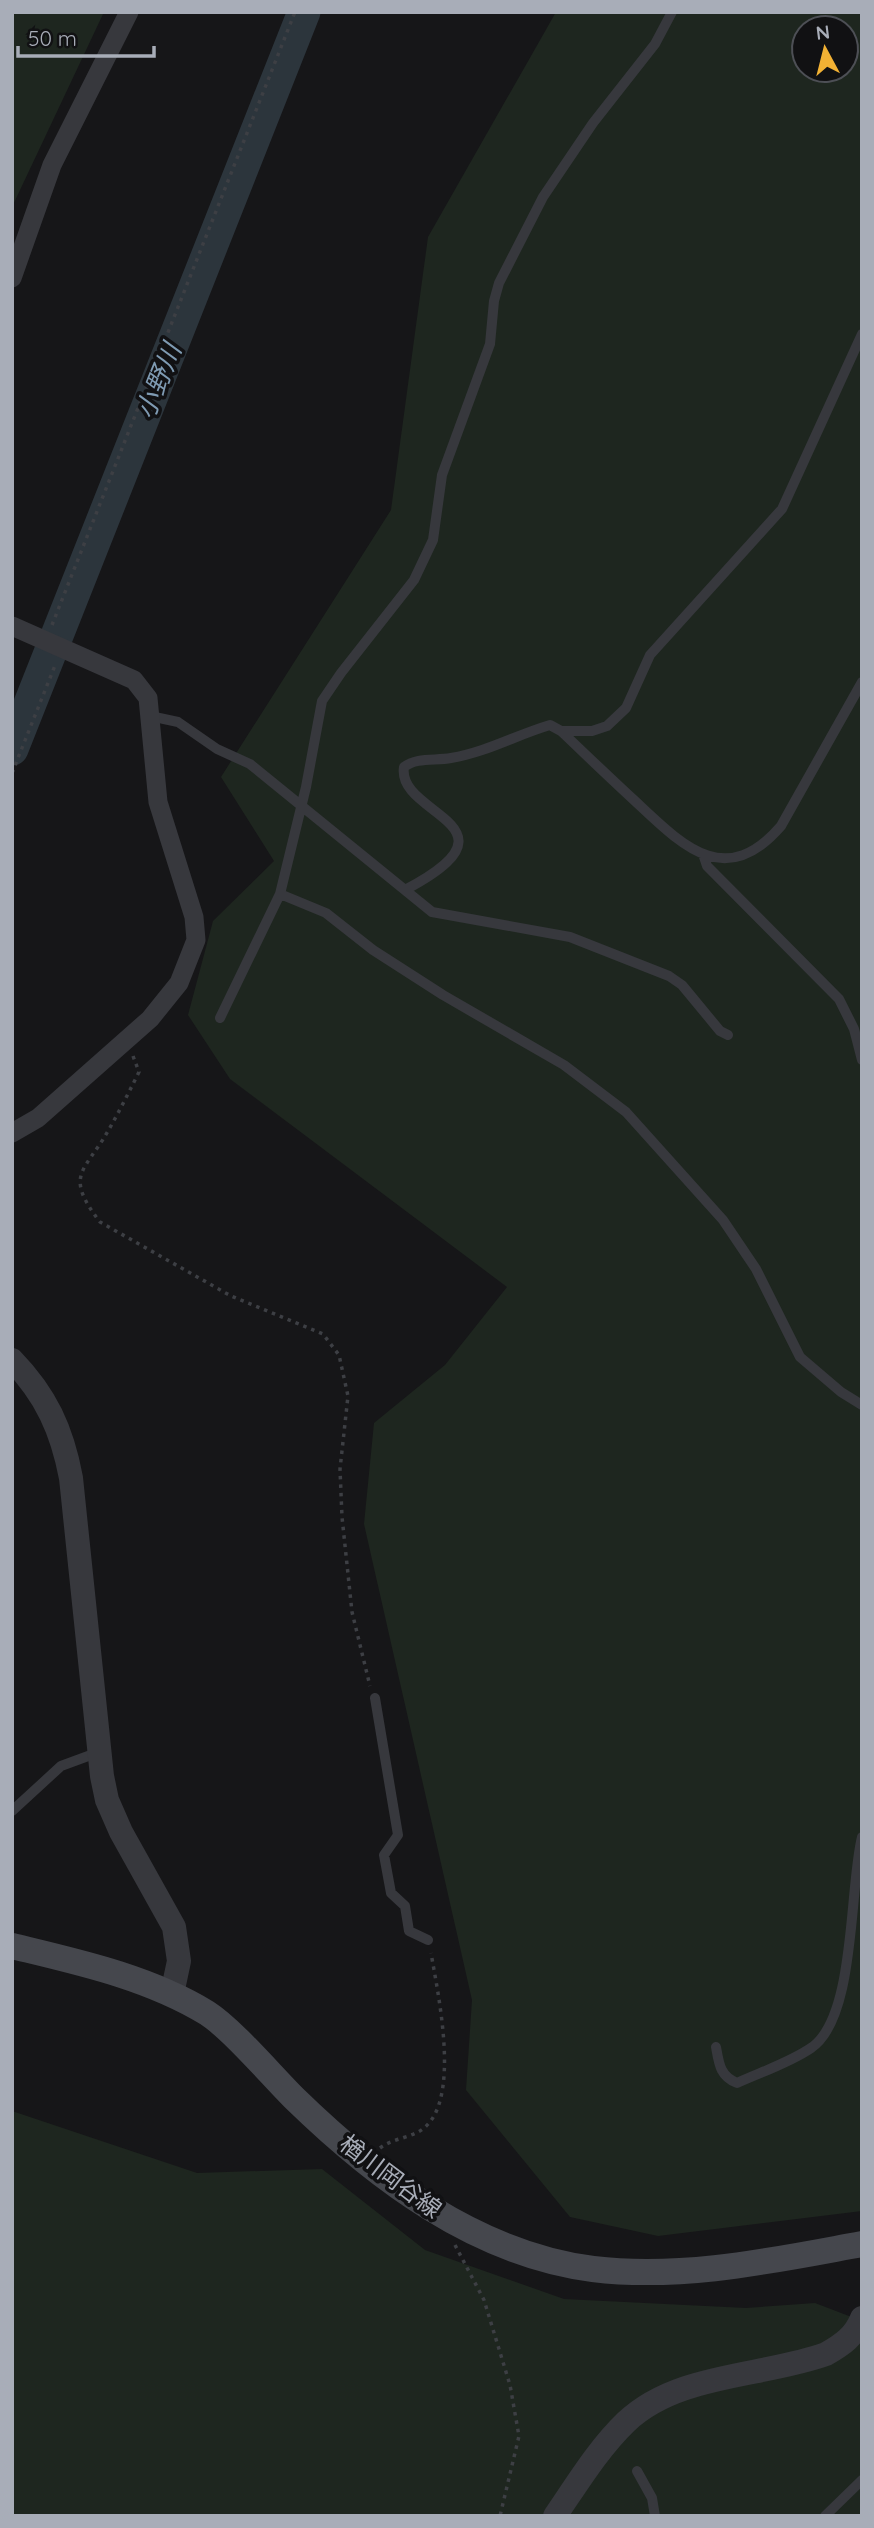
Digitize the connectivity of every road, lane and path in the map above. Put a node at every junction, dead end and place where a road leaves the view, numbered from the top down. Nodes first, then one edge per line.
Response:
1 (129, 12) edge
2 (295, 12) edge
3 (672, 12) edge
4 (12, 278) edge
5 (862, 334) edge
6 (12, 626) edge
7 (54, 645) junction
8 (862, 682) edge
9 (150, 716) junction
10 (561, 731) junction
11 (12, 773) edge
12 (301, 806) junction
13 (703, 854) junction
14 (405, 890) junction
15 (280, 894) junction
16 (220, 1018) dead end
17 (728, 1035) dead end
18 (127, 1039) junction
19 (862, 1060) edge
20 (12, 1133) edge
21 (12, 1360) edge
22 (862, 1405) edge
23 (375, 1698) joint
24 (99, 1752) junction
25 (12, 1811) edge
26 (862, 1837) edge
27 (428, 1940) joint
28 (12, 1945) edge
29 (172, 1994) junction
30 (716, 2047) dead end
31 (365, 2160) junction
32 (455, 2222) junction
33 (861, 2248) edge
34 (862, 2318) edge
35 (637, 2471) dead end
36 (862, 2480) edge
37 (500, 2516) edge
38 (555, 2516) edge
39 (655, 2516) edge
40 (825, 2516) edge

1 - 4 street
2 - 7 path
3 - 12 lane
5 - 10 lane
6 - 7 street
7 - 9 street
7 - 11 path
8 - 13 lane
9 - 12 lane
9 - 18 street
10 - 13 lane
10 - 14 lane
12 - 14 lane
12 - 15 lane
13 - 19 lane
14 - 17 lane
15 - 16 lane
15 - 22 lane
18 - 20 street
18 - 23 path
21 - 24 street
23 - 27 lane
24 - 25 lane
24 - 29 street
26 - 30 lane
27 - 31 path
28 - 29 main road, 楢川岡谷線
29 - 31 main road, 楢川岡谷線
31 - 32 main road, 楢川岡谷線
32 - 33 main road, 楢川岡谷線
32 - 37 path
34 - 38 street
35 - 39 lane
36 - 40 lane

